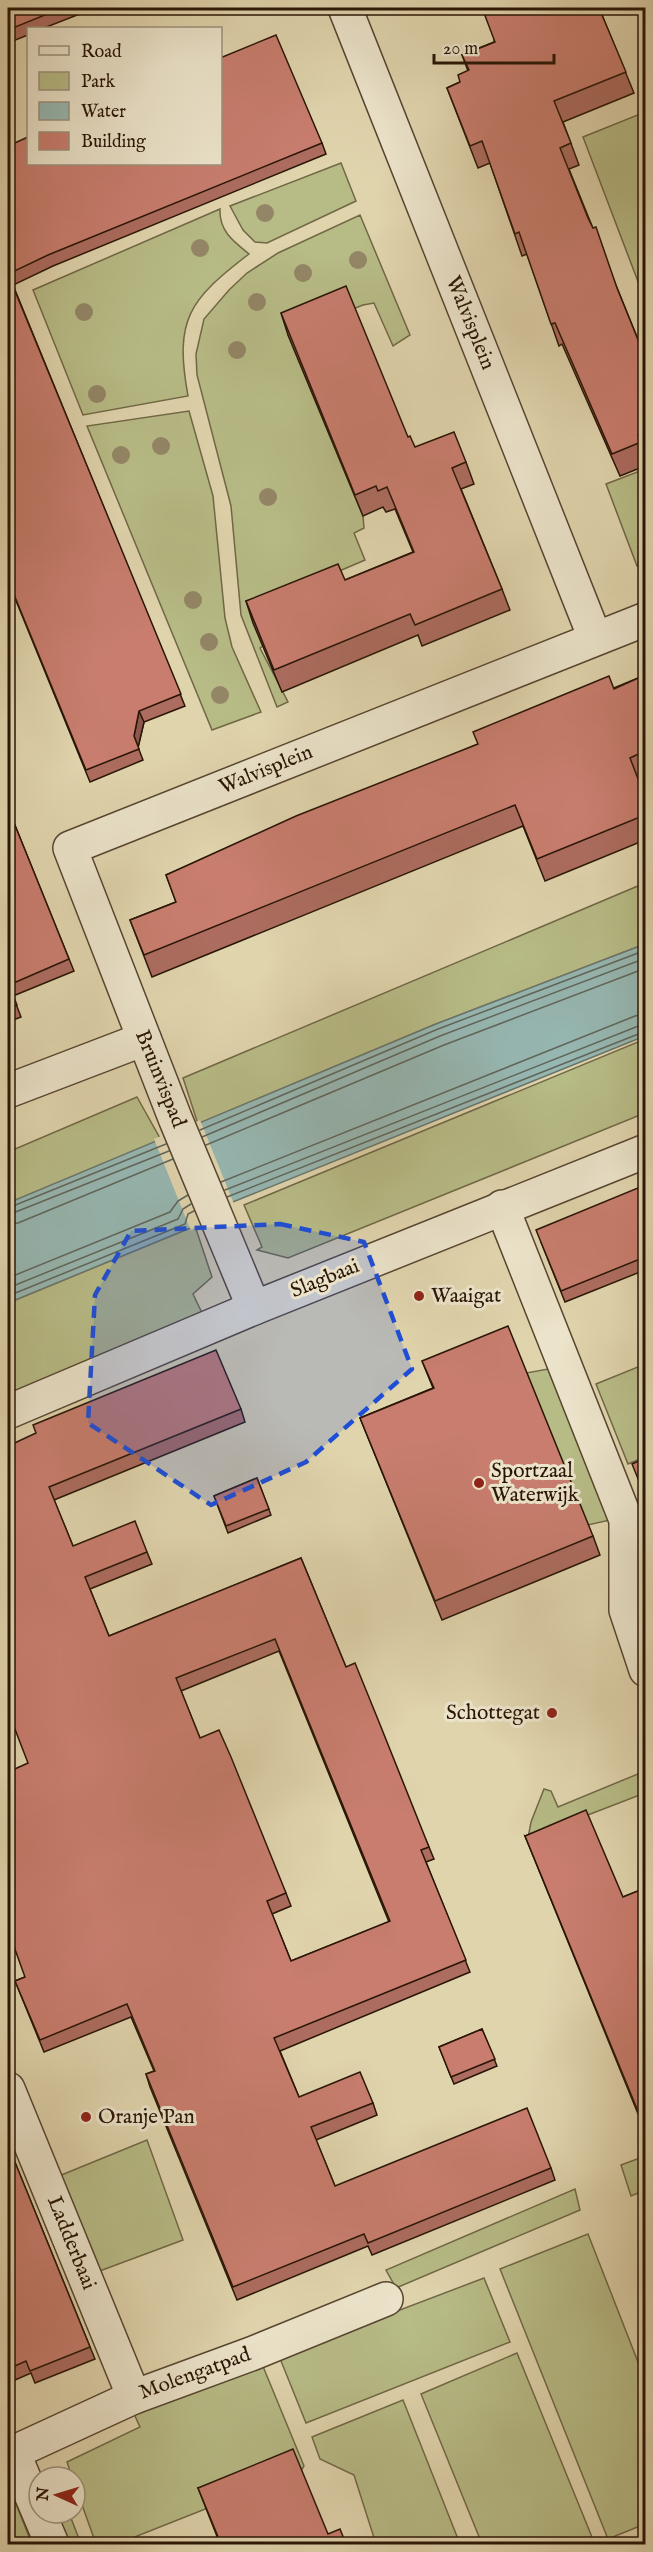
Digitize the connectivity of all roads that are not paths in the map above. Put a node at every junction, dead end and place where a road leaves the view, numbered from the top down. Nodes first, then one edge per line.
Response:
1 (345, 8) edge
2 (645, 619) edge
3 (595, 638) junction
4 (70, 848) joint
5 (144, 1039) junction
6 (8, 1091) edge
7 (645, 1151) edge
8 (502, 1207) junction
9 (254, 1308) junction
10 (8, 1412) edge
11 (645, 1670) edge
12 (8, 2089) edge
13 (386, 2300) dead end
14 (134, 2397) junction
15 (10, 2454) edge
16 (52, 2544) edge

1 - 3 street, Walvisplein
2 - 3 street, Walvisplein
3 - 4 street, Walvisplein
4 - 5 street, Bruinvispad
5 - 6 street
5 - 9 street, Bruinvispad
7 - 8 street, Slagbaai
8 - 9 street, Slagbaai
8 - 11 street
9 - 10 street, Slagbaai
12 - 14 street, Ladderbaai
13 - 14 street, Molengatpad
14 - 15 street, Molengatpad
15 - 16 street

